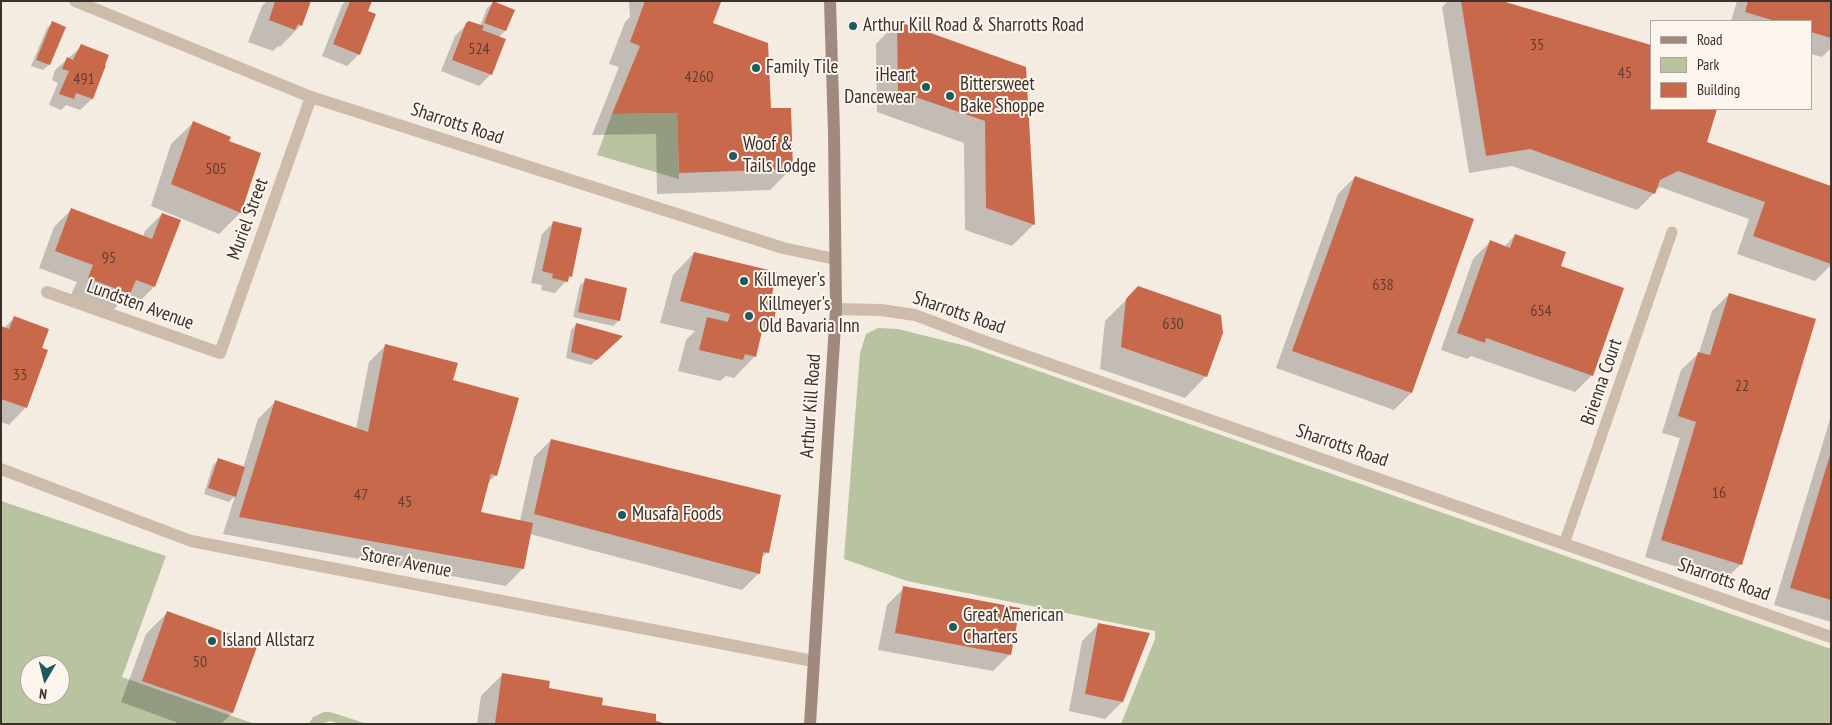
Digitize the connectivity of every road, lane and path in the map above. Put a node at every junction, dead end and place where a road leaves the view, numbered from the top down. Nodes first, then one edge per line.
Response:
1 (75, 1) edge
2 (830, 1) edge
3 (311, 97) junction
4 (1672, 232) dead end
5 (835, 259) junction
6 (47, 292) dead end
7 (836, 309) junction
8 (220, 353) joint
9 (1, 470) edge
10 (1564, 544) junction
11 (1831, 637) edge
12 (813, 661) junction
13 (810, 724) edge

1 - 3 street, Sharrotts Road
2 - 5 street, Arthur Kill Road
3 - 5 street, Sharrotts Road
3 - 8 street, Muriel Street
4 - 10 lane, Brienna Court
5 - 7 street, Arthur Kill Road
6 - 8 street, Lundsten Avenue
7 - 10 street, Sharrotts Road
7 - 12 street, Arthur Kill Road
9 - 12 street, Storer Avenue
10 - 11 street, Sharrotts Road
12 - 13 street, Arthur Kill Road

